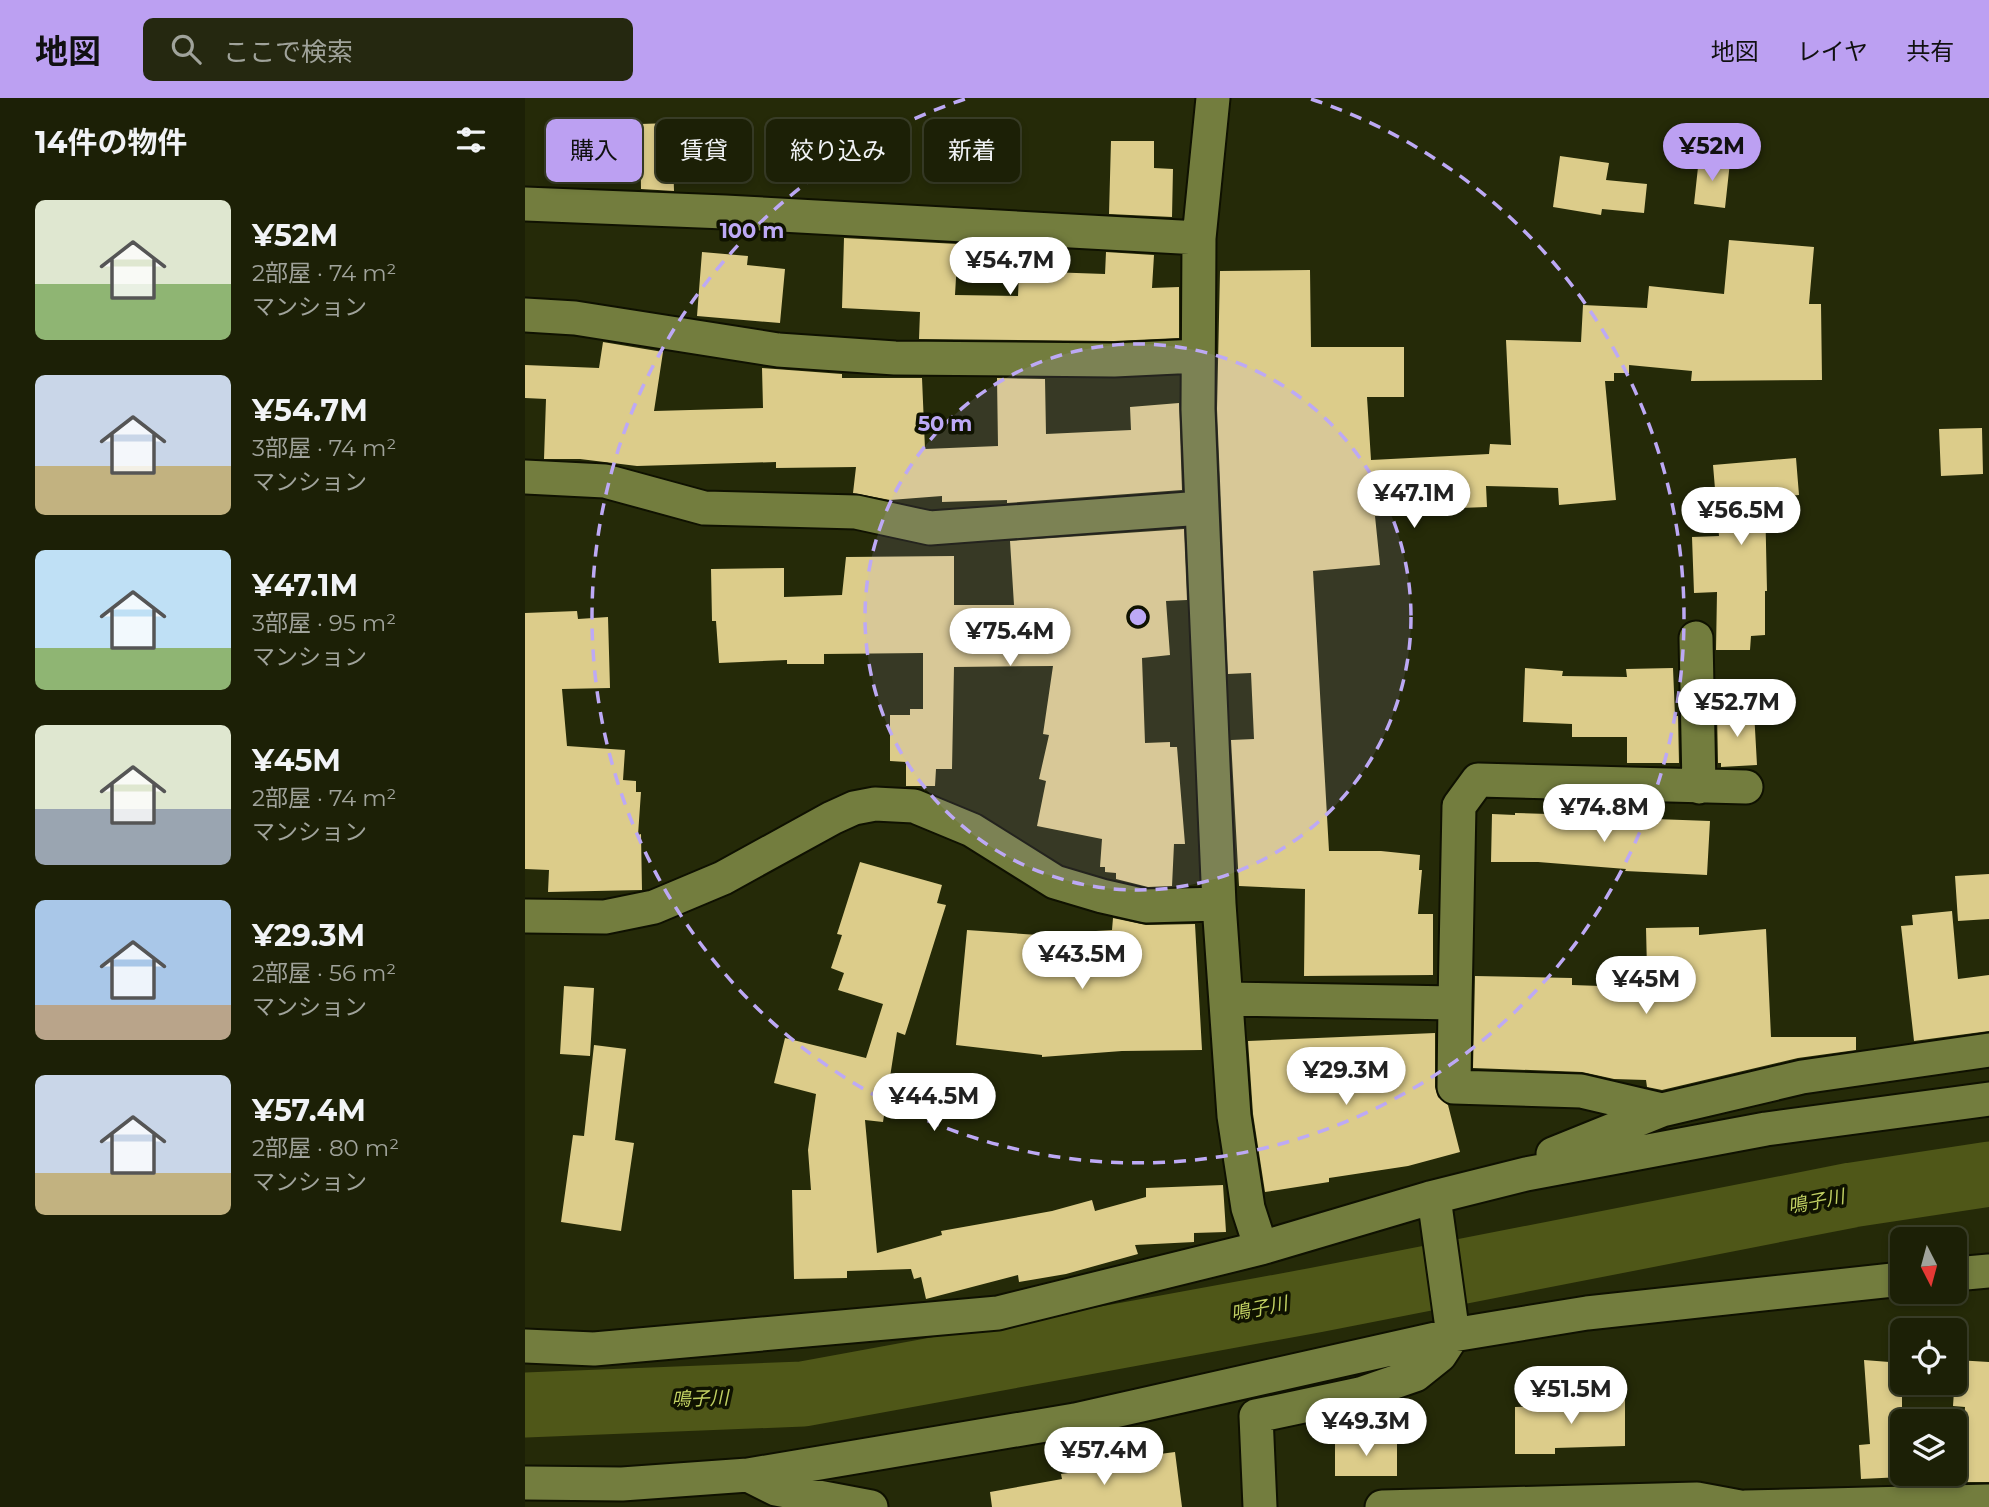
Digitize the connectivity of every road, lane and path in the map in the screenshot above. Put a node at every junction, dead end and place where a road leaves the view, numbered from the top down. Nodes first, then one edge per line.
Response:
1 (1213, 98) edge
2 (525, 204) edge
3 (1199, 238) junction
4 (525, 315) edge
5 (1198, 356) junction
6 (525, 478) edge
7 (1202, 508) junction
8 (1696, 638) dead end
9 (1699, 787) junction
10 (1746, 787) dead end
11 (1219, 904) junction
12 (525, 916) edge
13 (1226, 999) junction
14 (1455, 1003) junction
15 (1989, 1050) edge
16 (1989, 1099) edge
17 (1662, 1110) junction
18 (1526, 1174) junction
19 (1433, 1205) junction
20 (1261, 1248) junction
21 (1989, 1271) edge
22 (1967, 1273) edge
23 (1890, 1280) edge
24 (1452, 1327) junction
25 (525, 1346) edge
26 (748, 1475) junction
27 (525, 1483) edge
28 (1989, 1501) edge
29 (871, 1507) edge
30 (1260, 1507) edge
31 (1382, 1507) edge
32 (1743, 1507) edge

1 - 3 street
2 - 3 street
3 - 5 street
4 - 5 street
5 - 7 street
6 - 7 street
7 - 11 street
8 - 9 street
9 - 10 street
9 - 14 street
11 - 12 street
11 - 13 street
13 - 14 street
13 - 20 street
14 - 17 street
15 - 17 street
16 - 18 street
17 - 18 street
18 - 19 street
19 - 20 street
19 - 24 street
20 - 25 street
21 - 22 street
23 - 24 street
24 - 26 street
24 - 30 street
26 - 27 street
26 - 29 street
28 - 32 street
31 - 32 street

